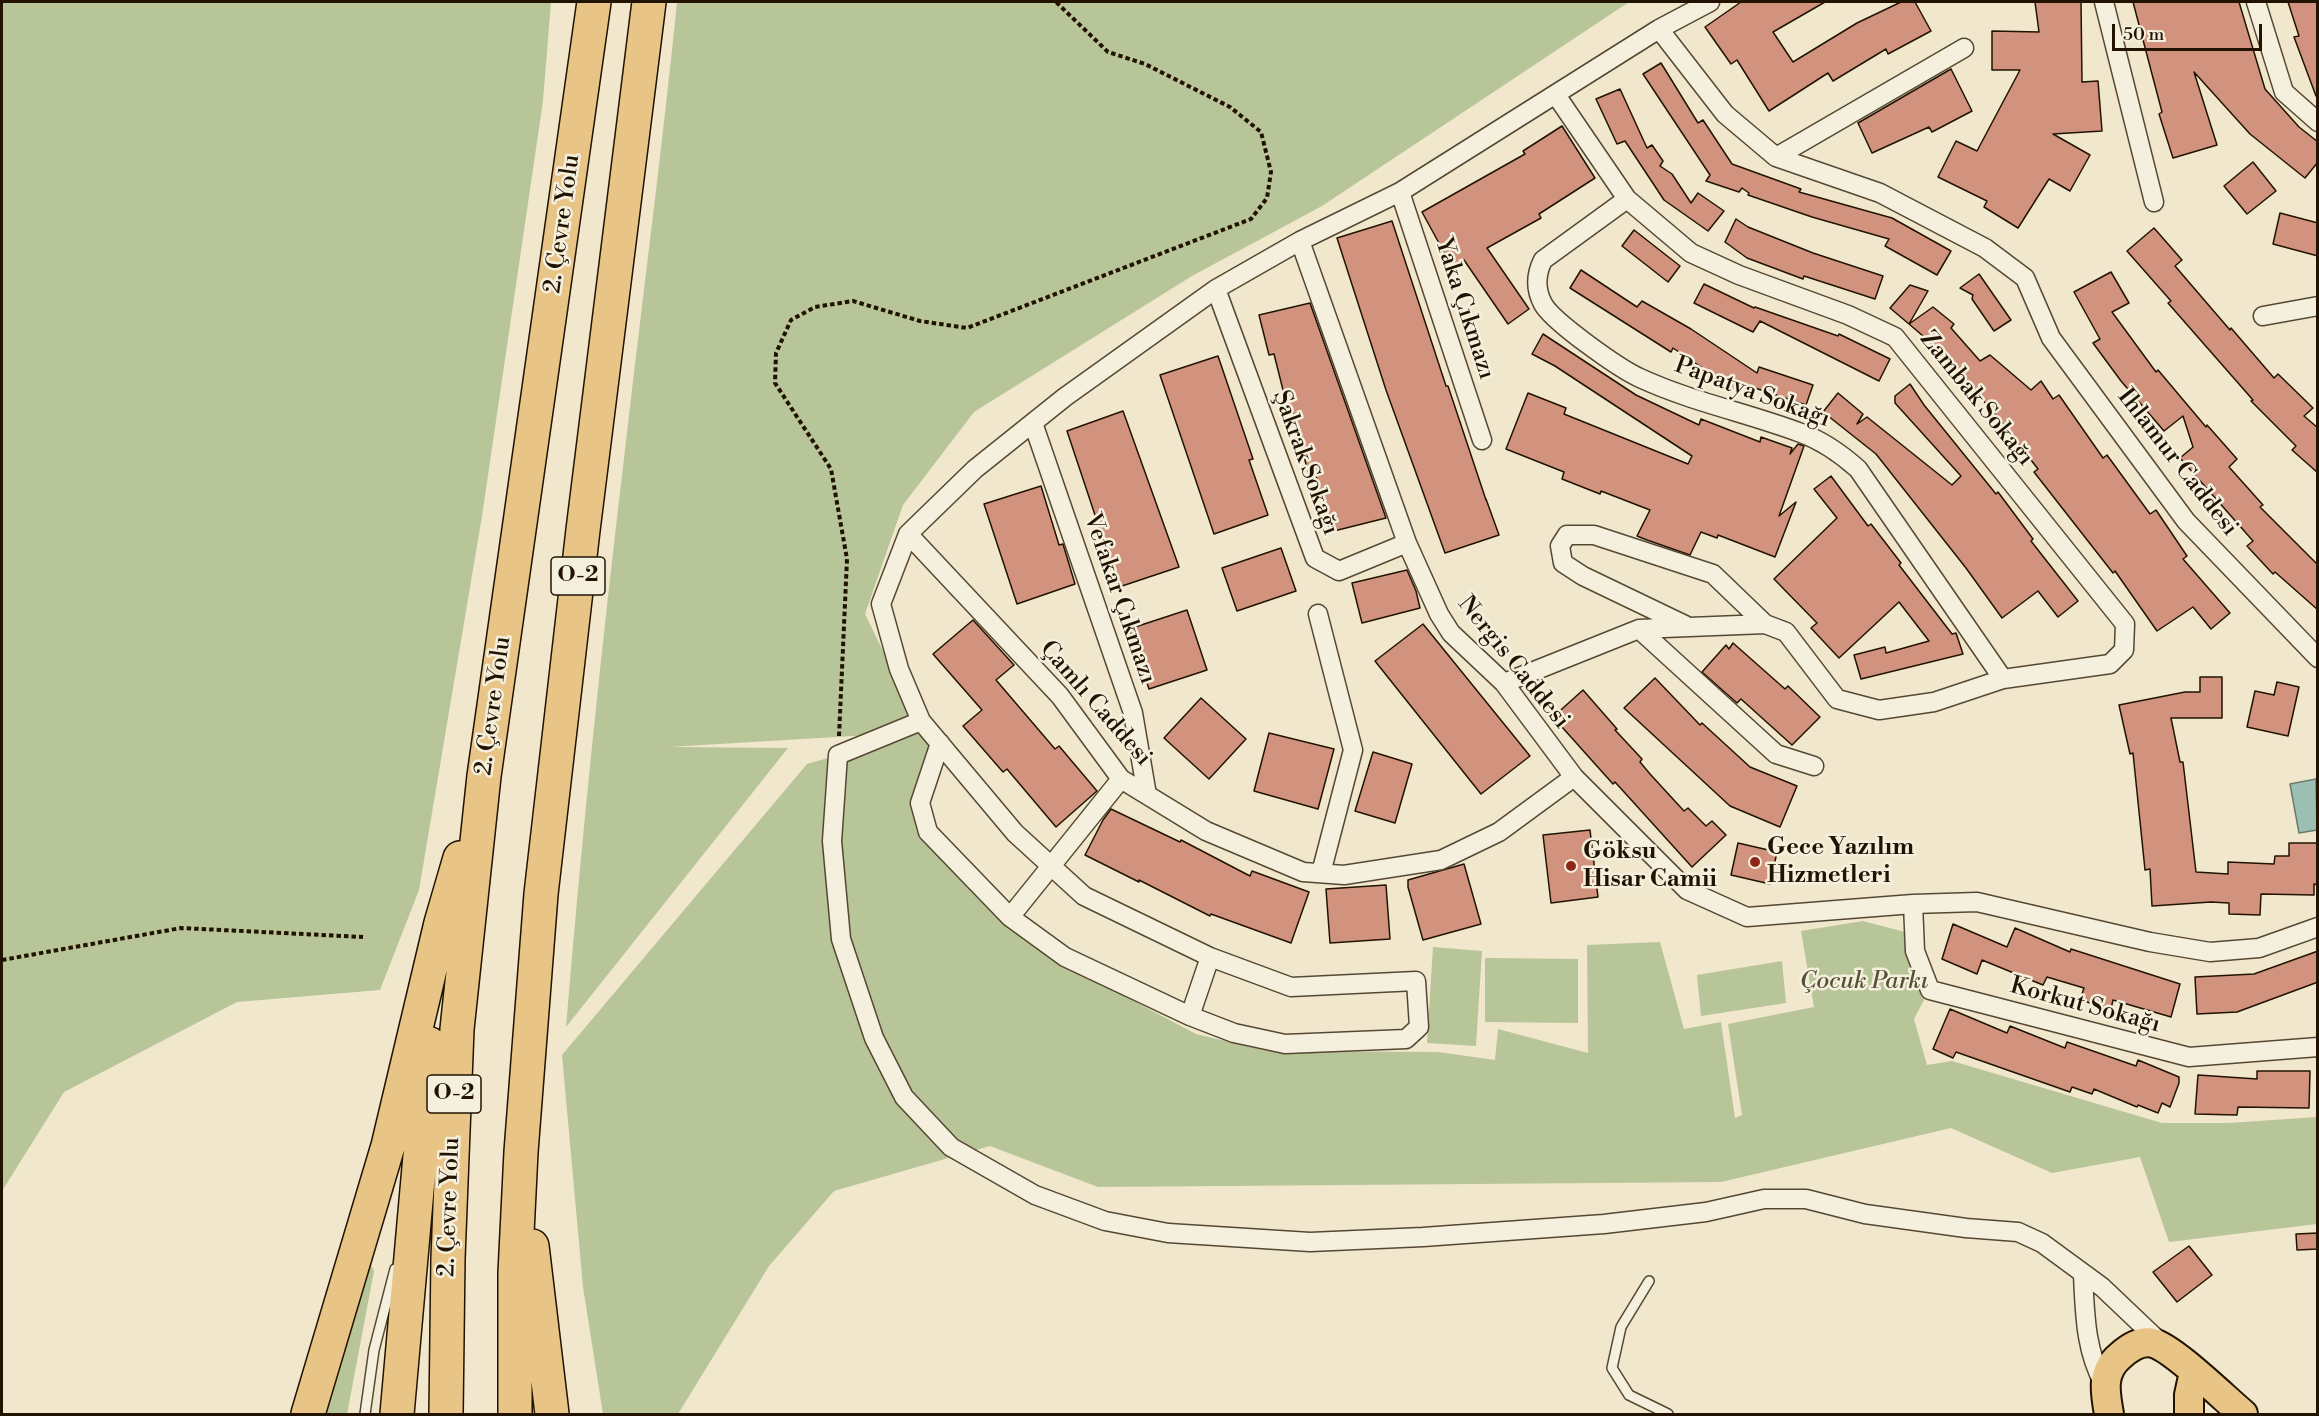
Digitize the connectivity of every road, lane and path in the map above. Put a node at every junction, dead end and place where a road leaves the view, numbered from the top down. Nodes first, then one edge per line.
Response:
1 (594, 2) edge
2 (649, 2) edge
3 (1056, 2) edge
4 (1710, 2) edge
5 (2104, 2) edge
6 (2256, 2) edge
7 (1659, 29) junction
8 (1964, 48) dead end
9 (1556, 95) junction
10 (2318, 122) edge
11 (1776, 158) junction
12 (1400, 192) junction
13 (1627, 199) junction
14 (2154, 202) dead end
15 (1300, 241) junction
16 (1216, 289) junction
17 (2318, 306) edge
18 (2263, 316) dead end
19 (1033, 423) junction
20 (1482, 440) dead end
21 (908, 534) junction
22 (1407, 543) junction
23 (1318, 614) dead end
24 (1765, 624) junction
25 (1688, 626) junction
26 (1639, 630) junction
27 (2318, 658) edge
28 (2003, 679) junction
29 (1504, 683) junction
30 (921, 721) junction
31 (940, 743) junction
32 (838, 755) junction
33 (1814, 766) dead end
34 (484, 776) junction
35 (1574, 777) junction
36 (1121, 779) junction
37 (1147, 795) junction
38 (1050, 866) junction
39 (1322, 873) junction
40 (1913, 904) junction
41 (1010, 917) junction
42 (441, 923) junction
43 (2318, 927) edge
44 (363, 938) dead end
45 (1210, 957) junction
46 (2, 960) edge
47 (1190, 1016) junction
48 (2318, 1047) edge
49 (522, 1152) junction
50 (415, 1194) junction
51 (400, 1250) dead end
52 (398, 1261) dead end
53 (2083, 1275) junction
54 (1649, 1281) dead end
55 (2168, 1349) junction
56 (2194, 1372) junction
57 (2104, 1384) junction
58 (308, 1414) edge
59 (365, 1414) edge
60 (397, 1414) edge
61 (446, 1414) edge
62 (515, 1414) edge
63 (552, 1414) edge
64 (1668, 1414) edge
65 (2109, 1414) edge
66 (2119, 1414) edge
67 (2189, 1414) edge
68 (2242, 1414) edge

1 - 34 highway, 2. Çevre Yolu / O-2
2 - 49 highway, O-2
3 - 32 path
4 - 7 street
5 - 14 street
6 - 10 street
7 - 9 street
7 - 11 street
8 - 11 street
9 - 12 street
9 - 13 street, Zambak Sokağı
11 - 27 street, Ihlamur Caddesi
12 - 15 street
12 - 20 street, Yaka Çıkmazı
13 - 28 street, Papatya Sokağı
13 - 28 street, Zambak Sokağı
15 - 16 street
15 - 22 street, Nergis Caddesi
16 - 19 street
16 - 22 street, Şakrak Sokağı
17 - 18 street
19 - 21 street
19 - 37 street, Vefakar Çıkmazı
21 - 30 street
21 - 36 street, Çamlı Caddesi
22 - 29 street, Nergis Caddesi
23 - 39 street
24 - 25 street
24 - 25 street
24 - 28 street, Zambak Sokağı
25 - 26 street
26 - 29 street
26 - 33 street
29 - 35 street, Nergis Caddesi
30 - 31 street
30 - 32 street
31 - 38 street
31 - 41 street
32 - 53 street
34 - 42 highway
34 - 61 highway, 2. Çevre Yolu / O-2
35 - 39 street, Çamlı Caddesi
35 - 40 street, Nergis Caddesi
36 - 37 street, Çamlı Caddesi
36 - 38 street
37 - 39 street, Çamlı Caddesi
38 - 41 street
38 - 45 street
40 - 43 street
40 - 48 street, Korkut Sokağı
41 - 47 street
42 - 50 highway
42 - 58 highway
44 - 46 path
45 - 47 street
45 - 47 street
49 - 62 highway, O-2
49 - 63 highway
50 - 51 lane
50 - 60 highway
52 - 59 lane
53 - 55 street
53 - 57 street
54 - 64 lane
55 - 56 main road
55 - 57 main road
56 - 67 main road
56 - 68 main road
57 - 65 main road
57 - 66 main road

